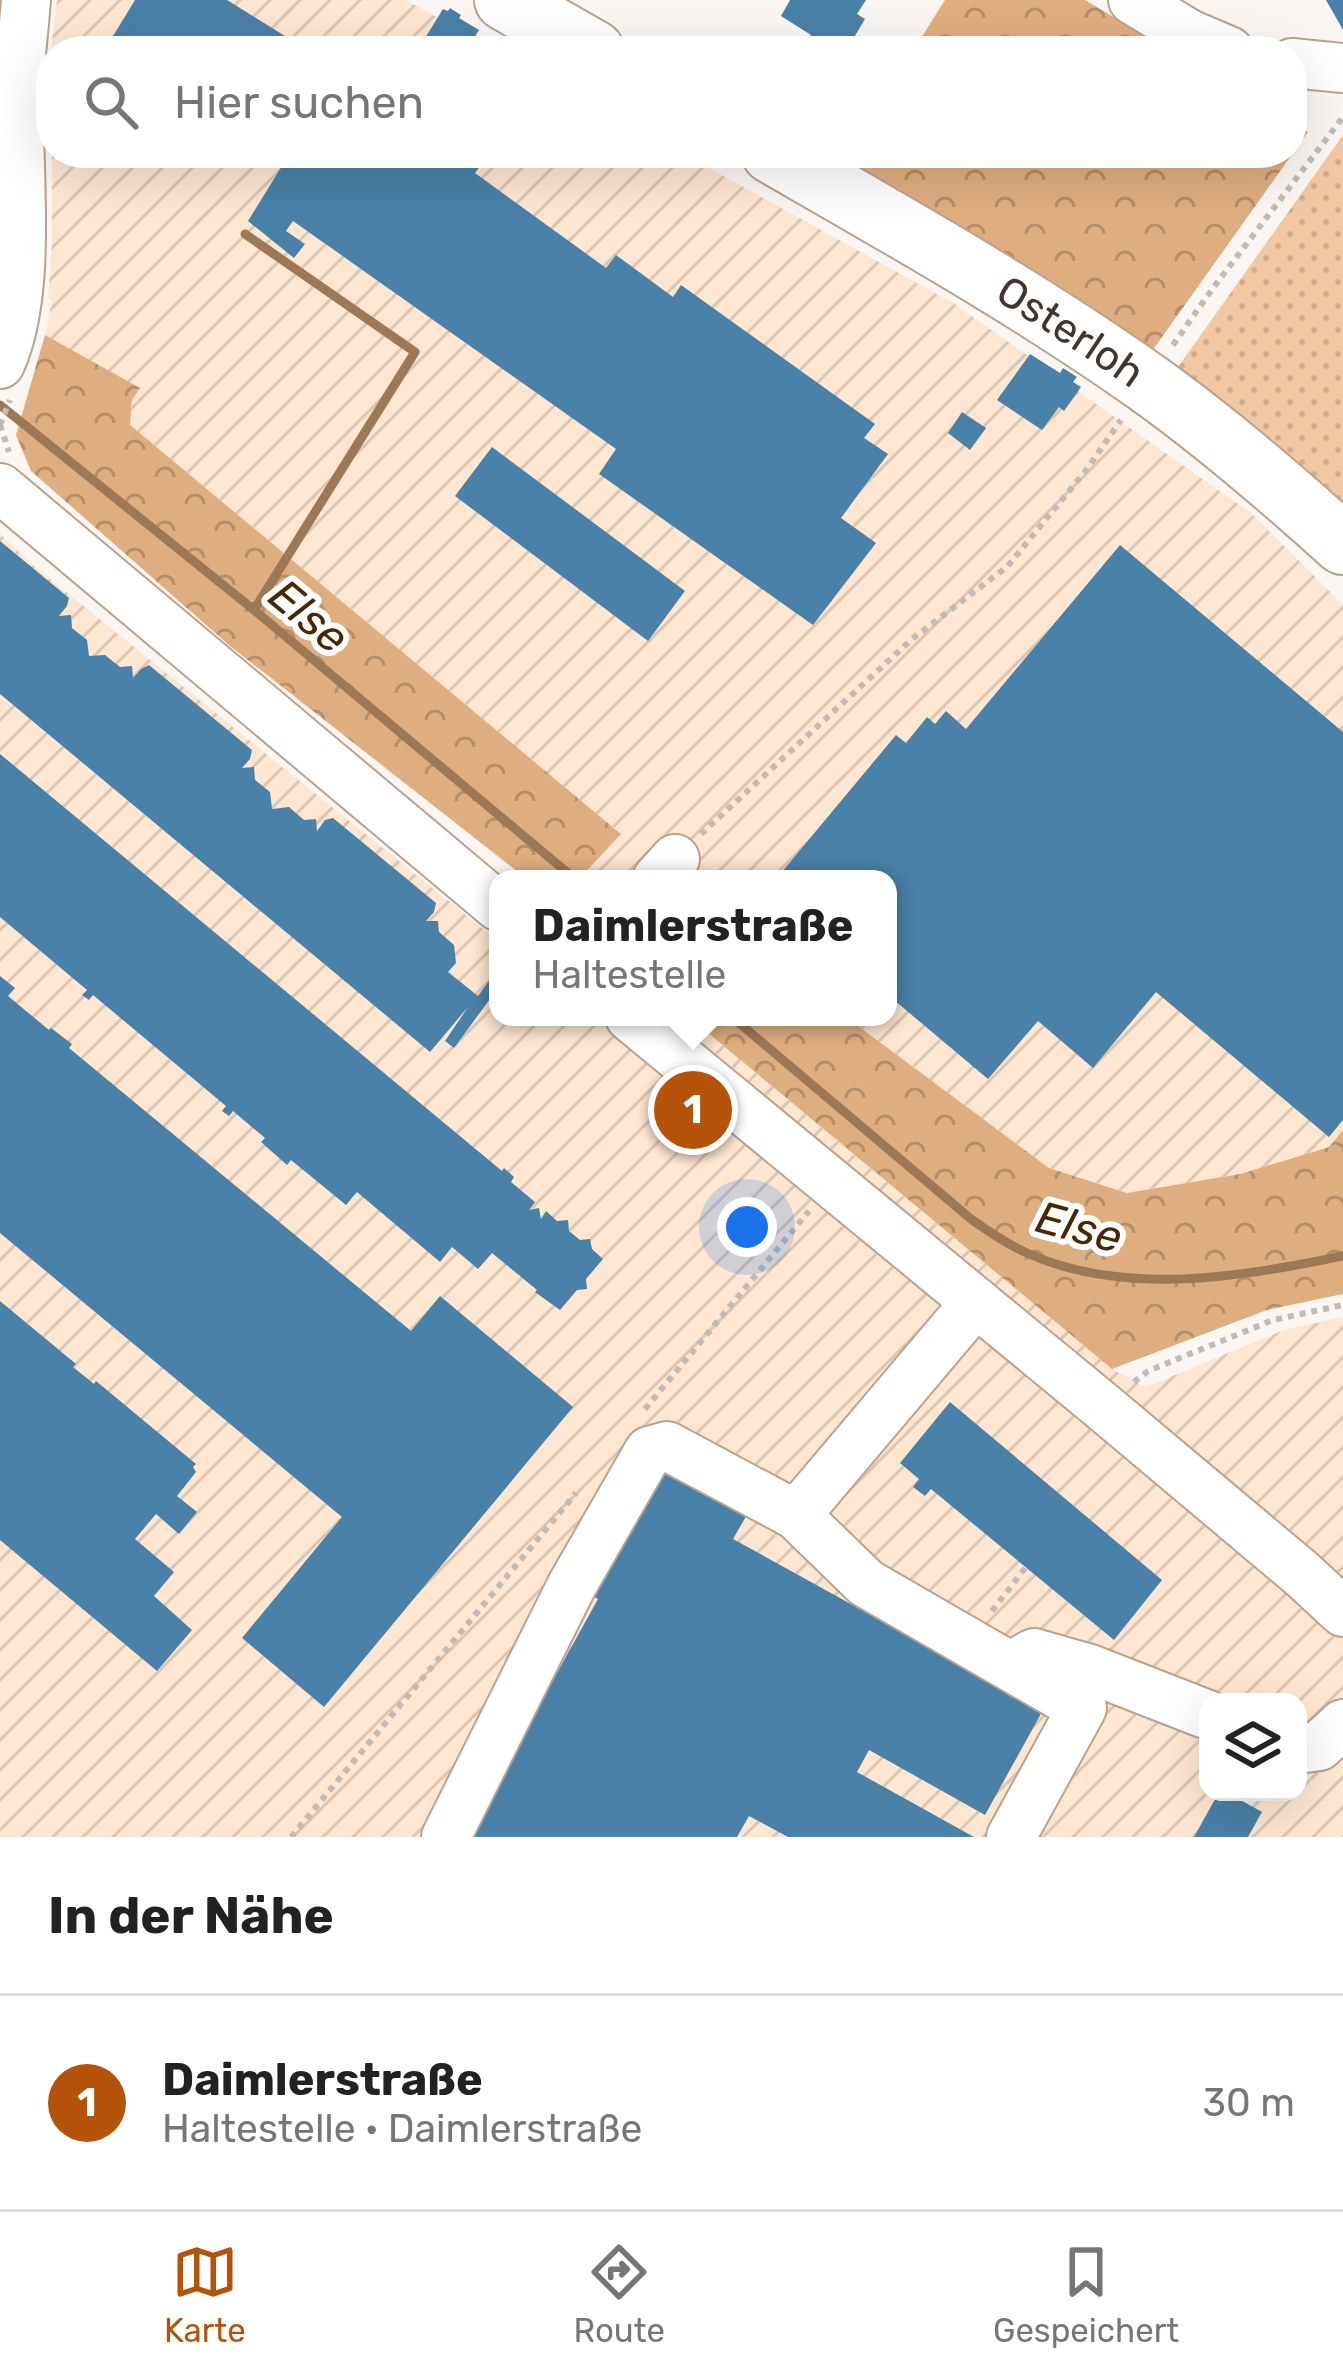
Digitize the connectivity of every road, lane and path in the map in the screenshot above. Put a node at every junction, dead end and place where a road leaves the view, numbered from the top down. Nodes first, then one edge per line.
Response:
1 (26, 0) edge
2 (505, 0) edge
3 (1133, 0) edge
4 (569, 36) edge
5 (1194, 36) edge
6 (1307, 64) edge
7 (1343, 68) edge
8 (1343, 117) edge
9 (1307, 164) edge
10 (798, 168) edge
11 (1304, 168) edge
12 (3, 357) edge
13 (1147, 382) junction
14 (0, 488) edge
15 (1343, 544) edge
16 (666, 869) edge
17 (489, 898) edge
18 (641, 1026) edge
19 (832, 1184) junction
20 (976, 1302) junction
21 (1343, 1305) edge
22 (1102, 1406) junction
23 (637, 1420) dead end
24 (576, 1492) dead end
25 (796, 1515) junction
26 (1026, 1567) dead end
27 (1343, 1612) edge
28 (967, 1642) junction
29 (1010, 1666) junction
30 (1199, 1711) edge
31 (1343, 1724) edge
32 (1307, 1748) edge
33 (291, 1837) edge
34 (446, 1837) edge
35 (1011, 1837) edge

1 - 12 street
2 - 4 main road
3 - 5 street
6 - 7 street
8 - 9 path
10 - 13 main road, Osterloh
11 - 13 path
13 - 15 main road, Osterloh
13 - 16 path
14 - 17 street
18 - 19 street
19 - 20 street
19 - 23 path
20 - 22 street
20 - 25 street
21 - 22 path
22 - 27 street
24 - 33 path
25 - 28 street
25 - 34 street
26 - 28 path
28 - 29 street
29 - 30 street
29 - 35 street
31 - 32 street

